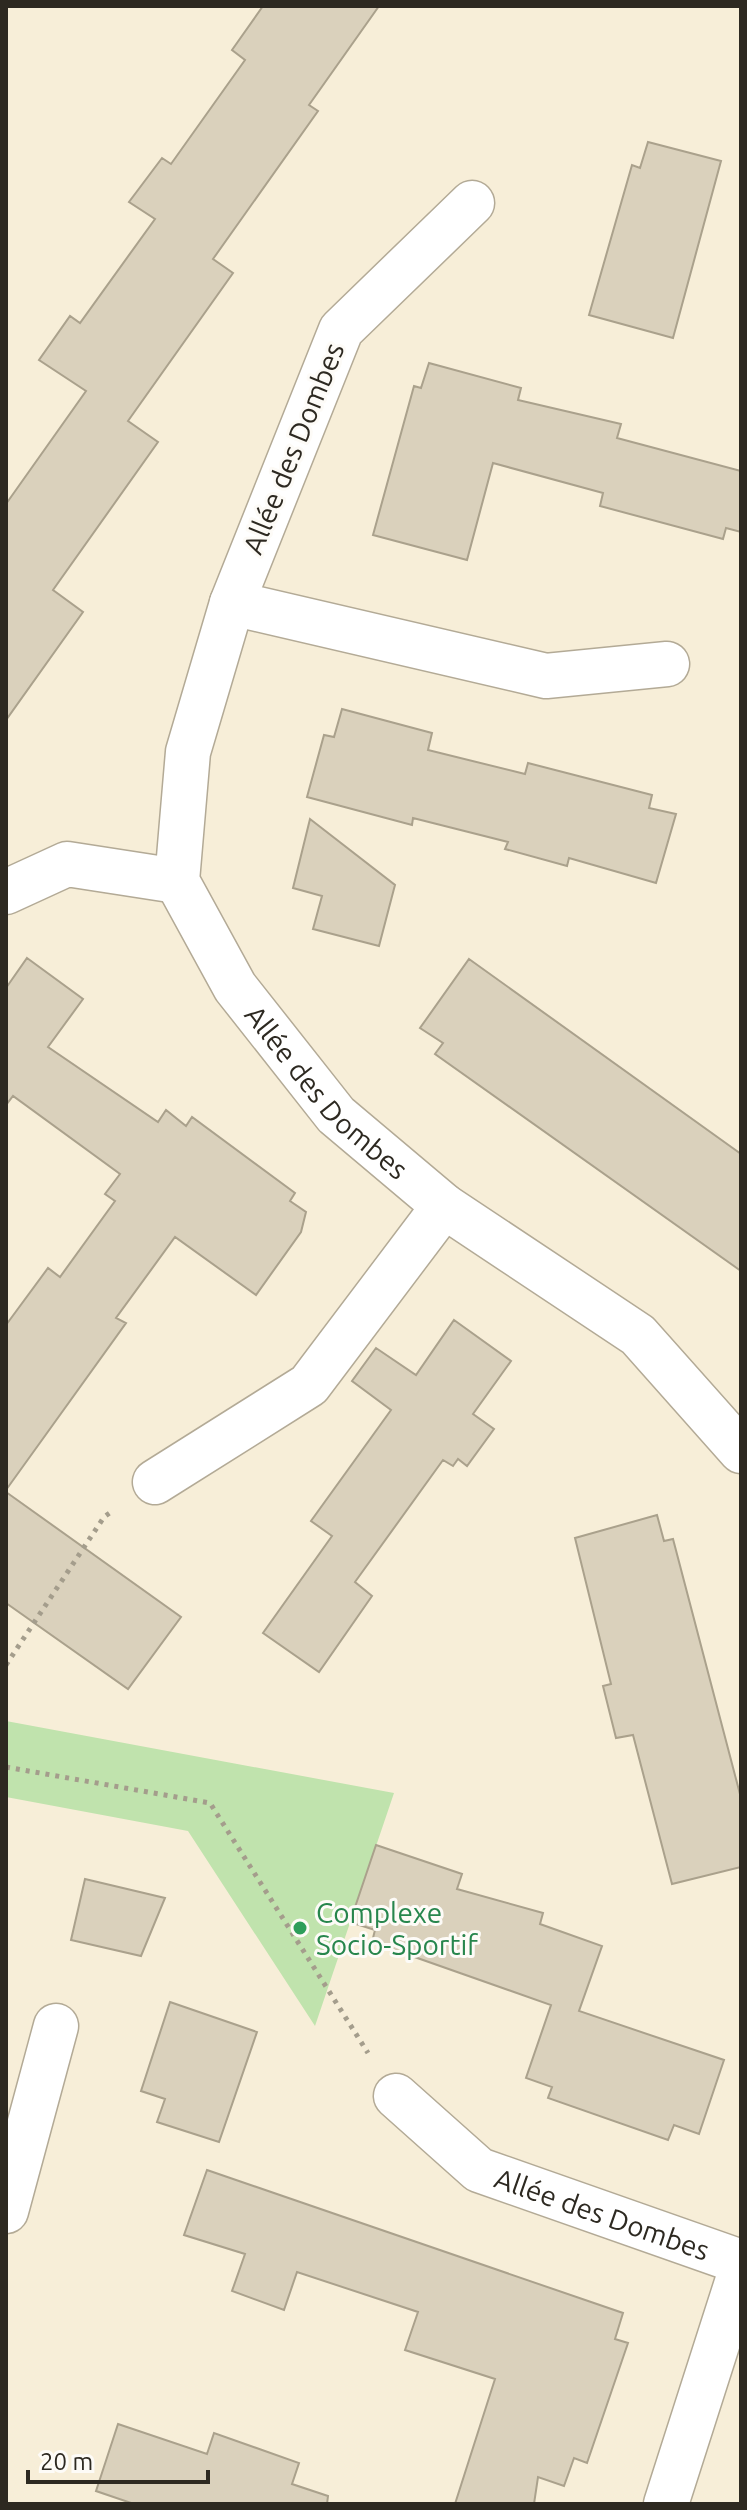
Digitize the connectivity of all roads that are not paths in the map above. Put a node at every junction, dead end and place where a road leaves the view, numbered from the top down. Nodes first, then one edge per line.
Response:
1 (472, 203) dead end
2 (232, 603) junction
3 (667, 664) dead end
4 (177, 881) junction
5 (6, 892) edge
6 (444, 1206) junction
7 (741, 1451) edge
8 (155, 1482) road end
9 (56, 2026) dead end
10 (396, 2096) road end
11 (6, 2211) edge
12 (741, 2262) edge
13 (741, 2270) edge
14 (666, 2504) edge

1 - 2 street, Allée des Dombes
2 - 3 street
2 - 4 street, Allée des Dombes
4 - 5 street
4 - 6 street, Allée des Dombes
6 - 7 street, Allée des Dombes
6 - 8 street
9 - 11 street
10 - 12 street, Allée des Dombes
13 - 14 street, Allée des Dombes

